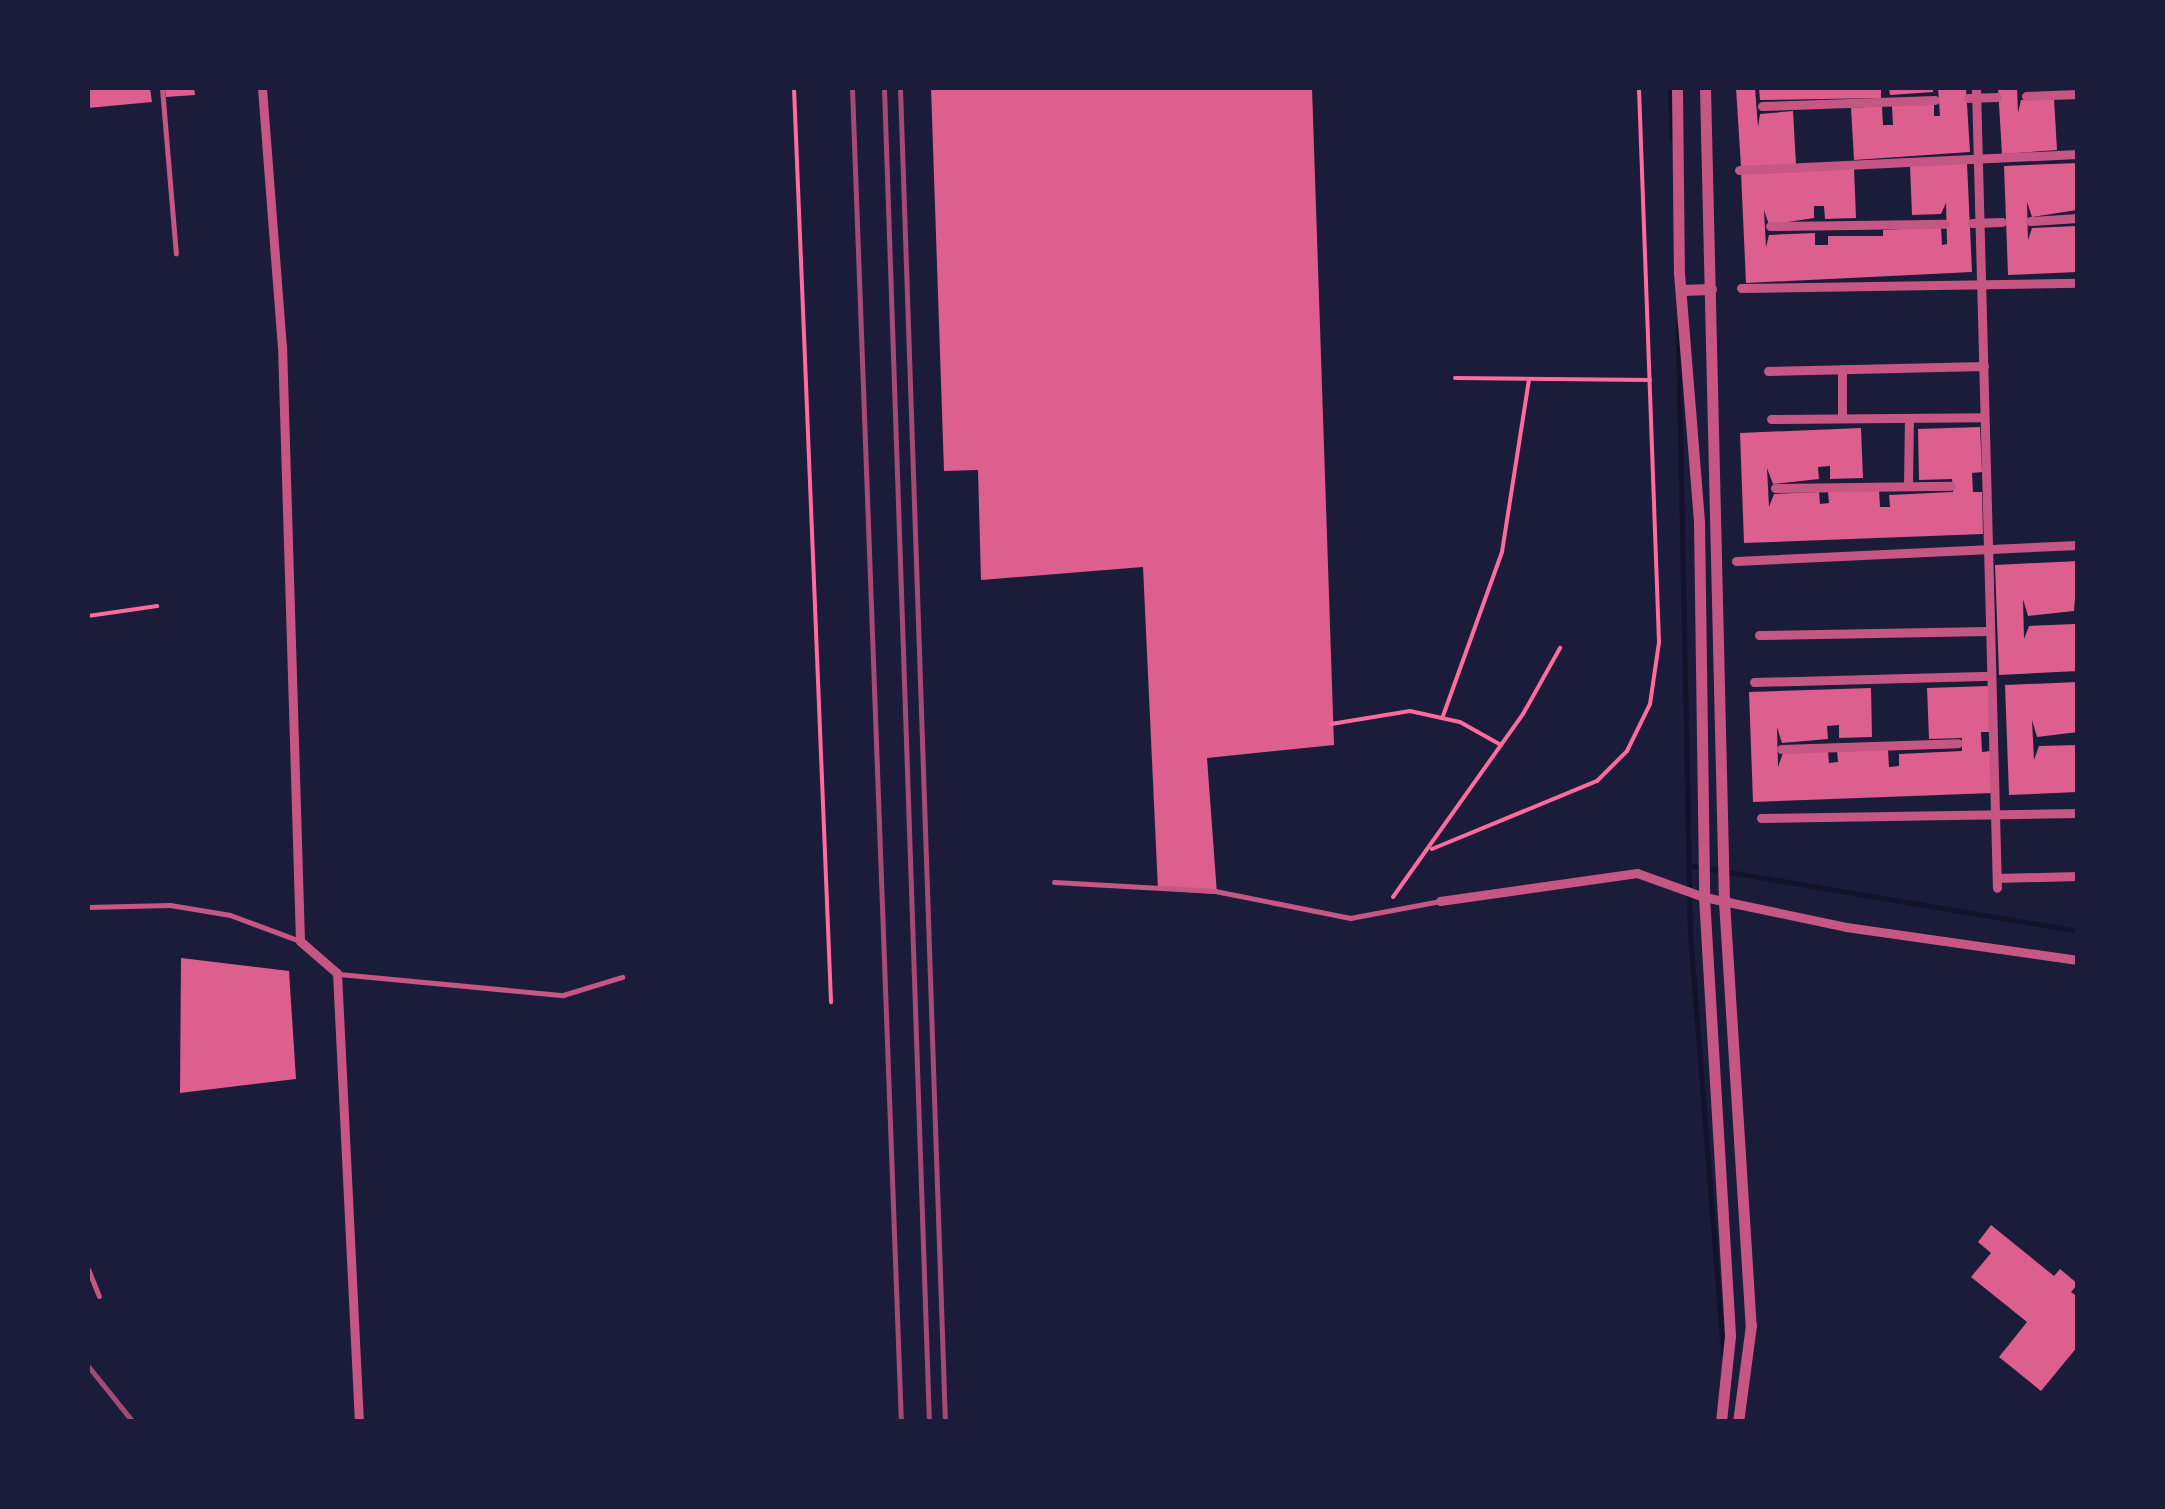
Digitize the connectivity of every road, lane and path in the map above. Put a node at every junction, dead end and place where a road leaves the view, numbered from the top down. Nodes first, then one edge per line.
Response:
1 (162, 88) edge
2 (262, 88) edge
3 (794, 88) edge
4 (1639, 88) edge
5 (1676, 88) edge
6 (1705, 88) edge
7 (2078, 94) edge
8 (1973, 95) edge
9 (2026, 96) dead end
10 (1997, 98) dead end
11 (1934, 100) dead end
12 (1762, 106) dead end
13 (2078, 154) edge
14 (1978, 162) junction
15 (1739, 170) dead end
16 (2078, 218) edge
17 (2030, 220) dead end
18 (2002, 222) dead end
19 (1976, 223) junction
20 (1946, 224) dead end
21 (1770, 226) dead end
22 (176, 253) dead end
23 (2078, 283) edge
24 (1983, 286) junction
25 (1712, 288) junction
26 (1742, 288) dead end
27 (1681, 290) junction
28 (1984, 366) junction
29 (1842, 370) junction
30 (1768, 371) dead end
31 (1455, 378) dead end
32 (1529, 380) junction
33 (1650, 380) junction
34 (1984, 417) junction
35 (1842, 418) junction
36 (1909, 418) junction
37 (1771, 419) dead end
38 (1908, 486) junction
39 (1950, 486) dead end
40 (1775, 488) dead end
41 (2078, 545) edge
42 (1986, 548) junction
43 (1736, 561) dead end
44 (1718, 562) junction
45 (1700, 563) junction
46 (156, 606) dead end
47 (88, 616) edge
48 (1989, 630) junction
49 (1758, 635) dead end
50 (1560, 648) dead end
51 (1991, 676) junction
52 (1754, 682) dead end
53 (1443, 716) junction
54 (1331, 724) dead end
55 (1958, 744) dead end
56 (1501, 745) junction
57 (1781, 748) dead end
58 (2078, 813) edge
59 (1997, 816) junction
60 (1761, 818) dead end
61 (1432, 849) junction
62 (2078, 876) edge
63 (1054, 882) dead end
64 (1704, 897) junction
65 (1724, 900) junction
66 (1440, 901) joint
67 (88, 907) edge
68 (1378, 916) junction
69 (300, 941) junction
70 (2078, 960) edge
71 (337, 974) junction
72 (622, 977) dead end
73 (831, 1002) dead end
74 (88, 1270) edge
75 (100, 1296) dead end
76 (359, 1422) edge
77 (1722, 1422) edge
78 (1738, 1422) edge

1 - 22 lane
2 - 69 street
3 - 73 path
4 - 33 path
5 - 27 street
6 - 25 street
7 - 9 street
8 - 10 street
8 - 14 street
11 - 12 street
13 - 14 street
14 - 15 street
14 - 19 street
16 - 17 street
18 - 19 street
19 - 24 street
20 - 21 street
23 - 24 street
24 - 26 street
24 - 28 street
25 - 27 street
25 - 44 street
27 - 45 street
28 - 29 street
28 - 34 street
29 - 30 street
29 - 35 street
31 - 32 path
32 - 33 path
32 - 53 path
33 - 61 path
34 - 36 street
34 - 42 street
35 - 36 street
35 - 37 street
36 - 38 street
38 - 39 street
38 - 40 street
41 - 42 street
42 - 43 street
42 - 48 street
44 - 45 street
44 - 65 street
45 - 64 street
46 - 47 path
48 - 49 street
48 - 51 street
50 - 56 path
51 - 52 street
51 - 59 street
53 - 54 path
53 - 56 path
55 - 57 street
56 - 61 path
58 - 59 street
59 - 60 street
59 - 62 street
61 - 68 path
63 - 68 lane
64 - 65 street
64 - 66 street
64 - 77 street
65 - 70 street
65 - 78 street
66 - 68 lane
67 - 69 lane
69 - 71 street
71 - 72 lane
71 - 76 street
74 - 75 lane

